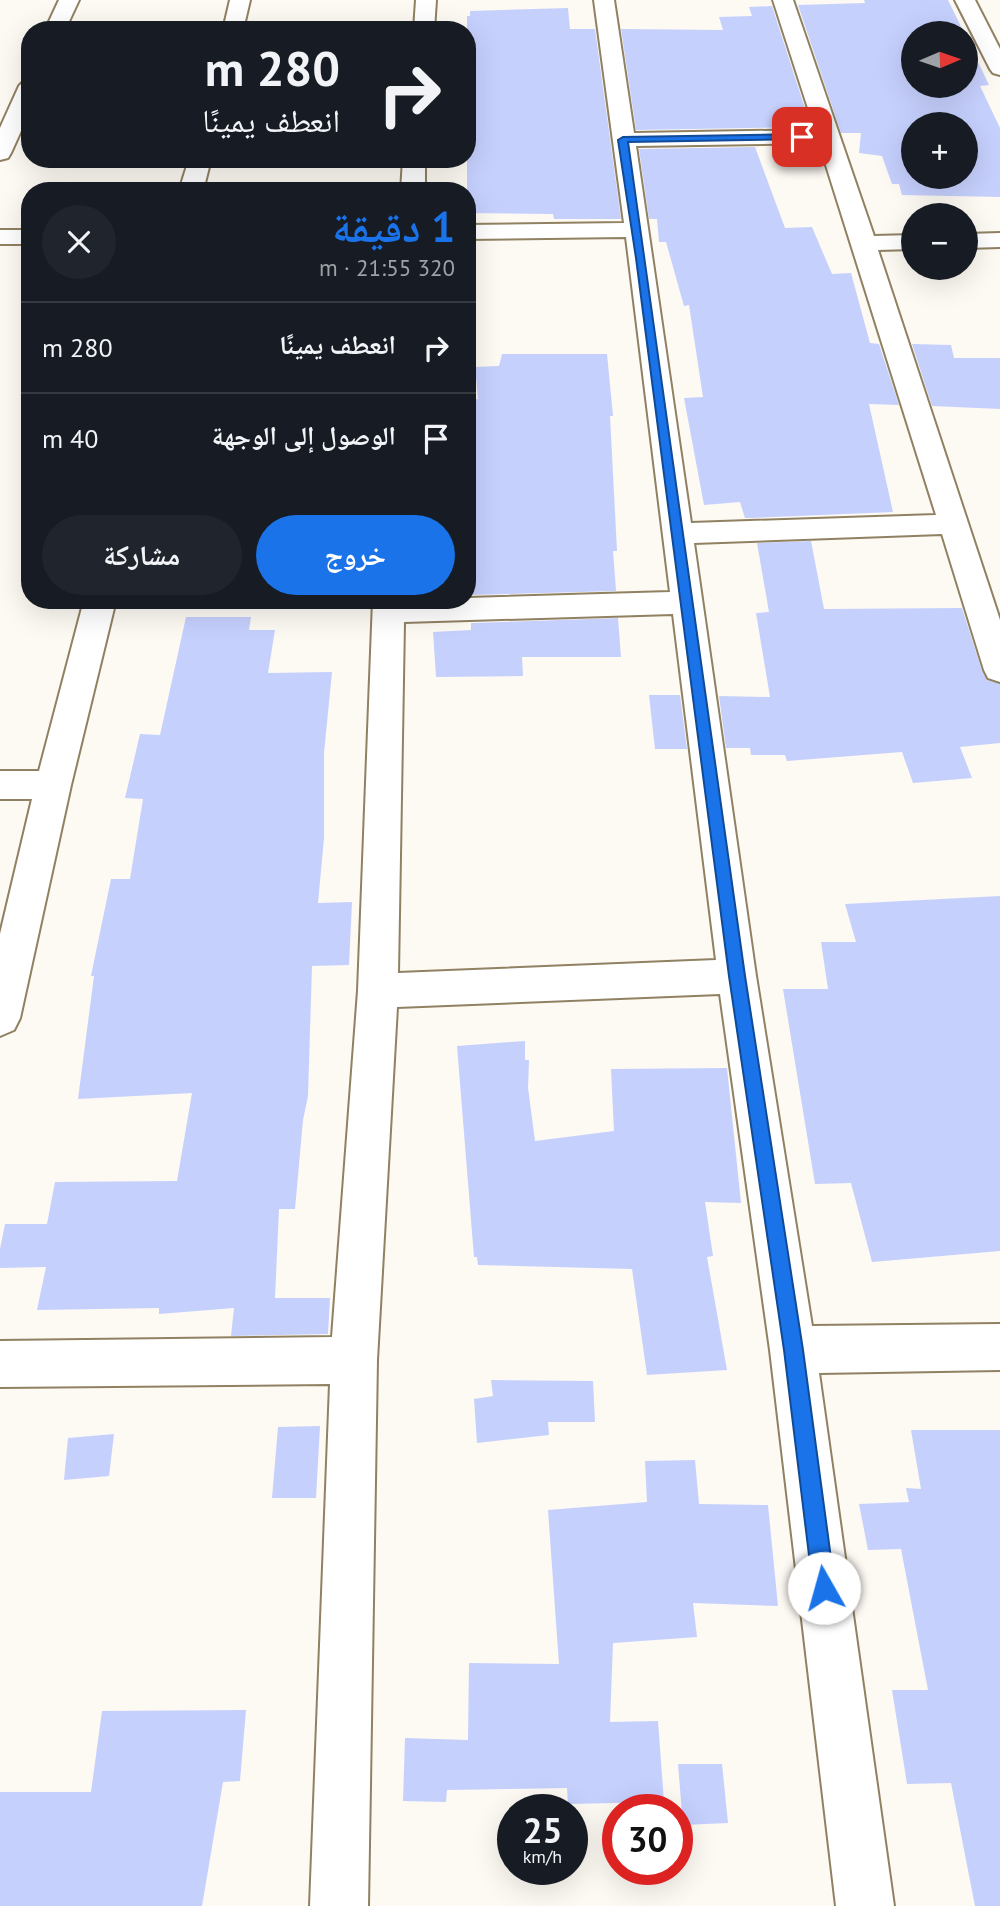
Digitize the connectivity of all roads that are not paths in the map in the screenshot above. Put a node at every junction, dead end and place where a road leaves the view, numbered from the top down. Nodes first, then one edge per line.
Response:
1 (69, 0) edge
2 (240, 0) edge
3 (426, 0) edge
4 (604, 0) edge
5 (783, 0) edge
6 (965, 0) edge
7 (59, 21) edge
8 (235, 21) edge
9 (425, 21) edge
10 (1000, 69) edge
11 (21, 105) edge
12 (828, 136) junction
13 (623, 140) junction
14 (2, 145) edge
15 (637, 230) junction
16 (476, 232) edge
17 (0, 237) edge
18 (21, 237) edge
19 (1000, 240) edge
20 (978, 241) edge
21 (901, 242) edge
22 (864, 243) junction
23 (952, 524) junction
24 (678, 533) junction
25 (686, 603) junction
26 (476, 605) edge
27 (98, 609) edge
28 (389, 609) edge
29 (1000, 670) edge
30 (0, 785) edge
31 (54, 785) junction
32 (737, 976) junction
33 (378, 991) junction
34 (0, 1018) edge
35 (1000, 1346) edge
36 (793, 1350) junction
37 (354, 1360) junction
38 (0, 1364) edge
39 (340, 1906) edge
40 (864, 1906) edge

1 - 7 street
2 - 8 street
3 - 9 street
4 - 13 street
5 - 12 street
6 - 10 street
11 - 14 street
12 - 13 street
12 - 22 street
13 - 15 street
15 - 16 street
15 - 24 street
17 - 18 street
19 - 20 street
21 - 22 street
22 - 23 street
23 - 24 street
23 - 29 street
24 - 25 street
25 - 26 street
25 - 32 street
27 - 31 street
28 - 33 street
30 - 31 street
31 - 34 street
32 - 33 street
32 - 36 street
33 - 37 street
35 - 36 street
36 - 40 street
37 - 38 street
37 - 39 street

